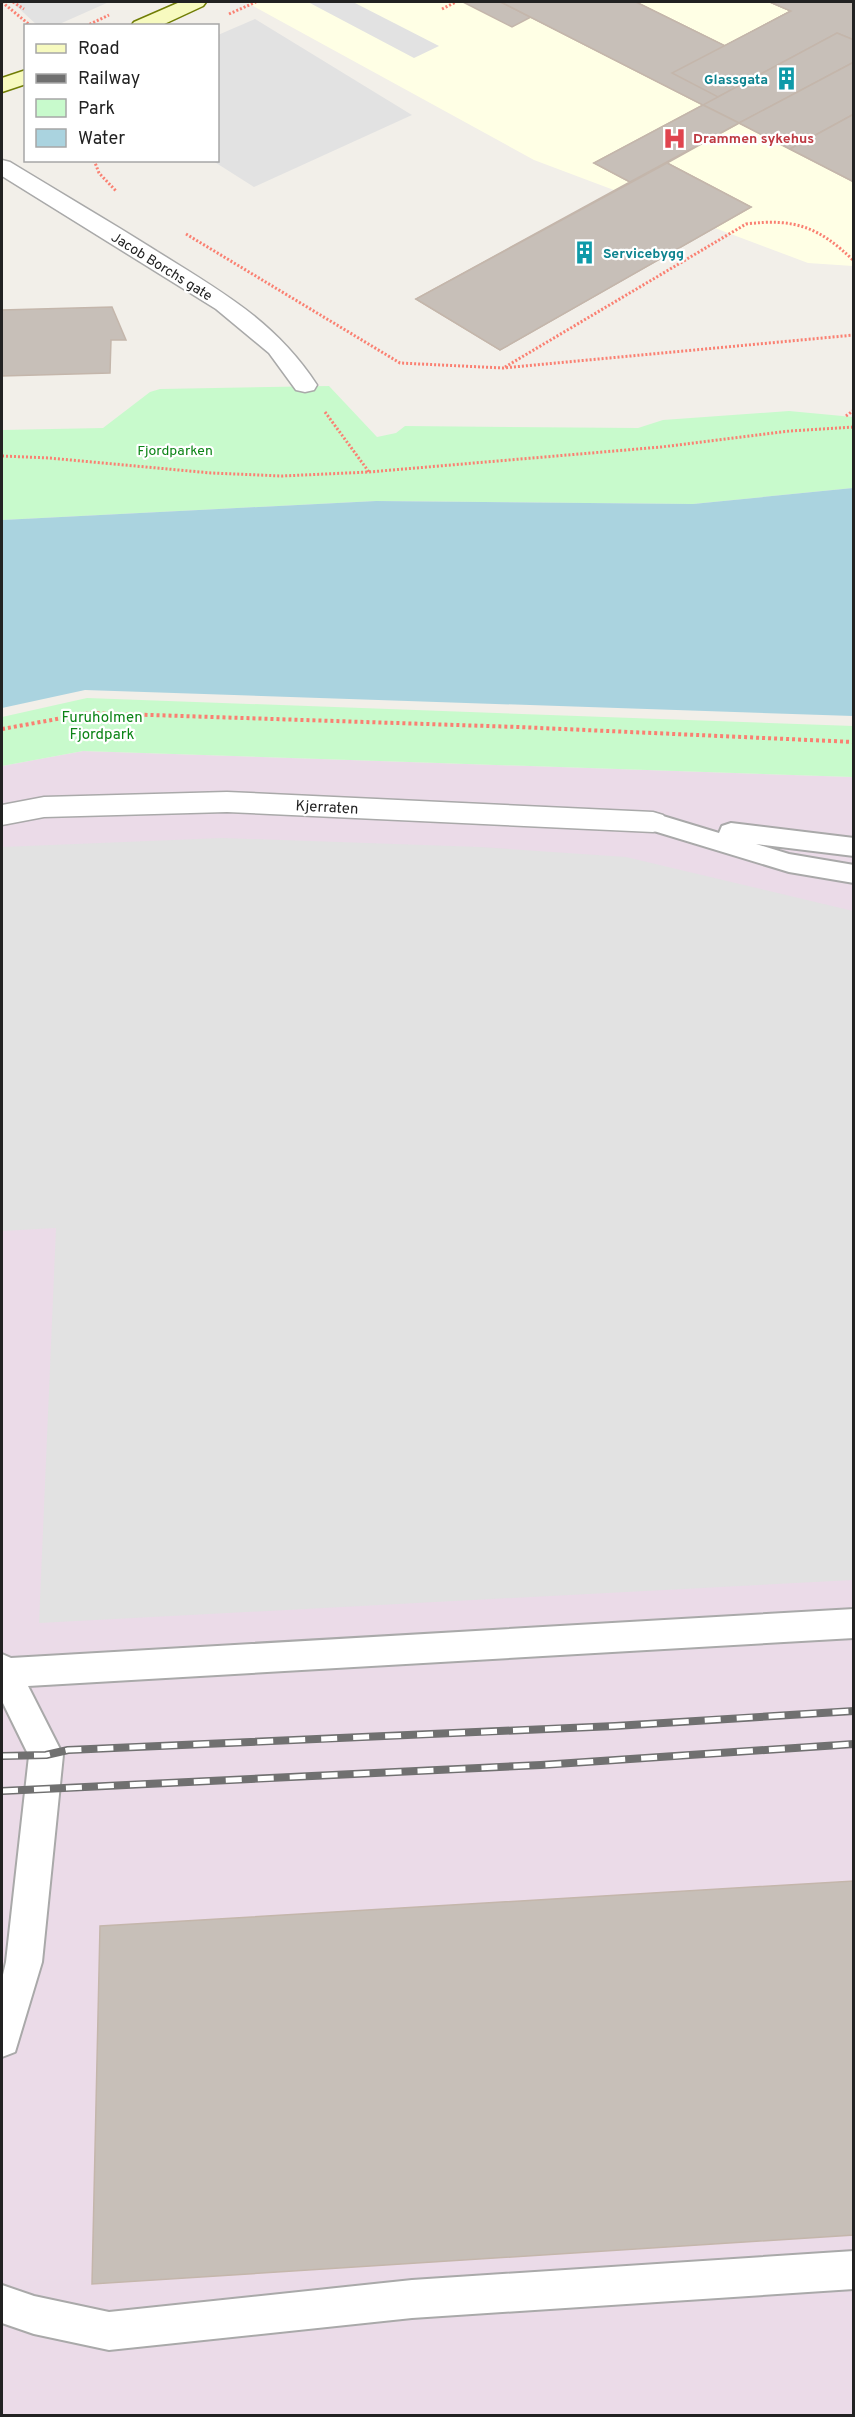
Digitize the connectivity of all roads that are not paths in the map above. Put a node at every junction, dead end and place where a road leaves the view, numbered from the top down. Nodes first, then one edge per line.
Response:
1 (195, 2) edge
2 (146, 24) edge
3 (24, 77) edge
4 (2, 86) edge
5 (2, 167) edge
6 (305, 385) road end
7 (2, 815) edge
8 (653, 822) junction
9 (854, 847) edge
10 (789, 864) junction
11 (854, 874) edge
12 (854, 889) edge
13 (854, 1623) edge
14 (2, 1671) edge
15 (2, 2039) edge
16 (854, 2270) edge
17 (2, 2304) edge

1 - 2 street
3 - 4 street
5 - 6 street, Jacob Borchs gate
7 - 8 street, Kjerraten
8 - 9 lane
8 - 10 lane
10 - 11 lane
10 - 12 lane
13 - 14 lane
14 - 15 lane
16 - 17 lane

